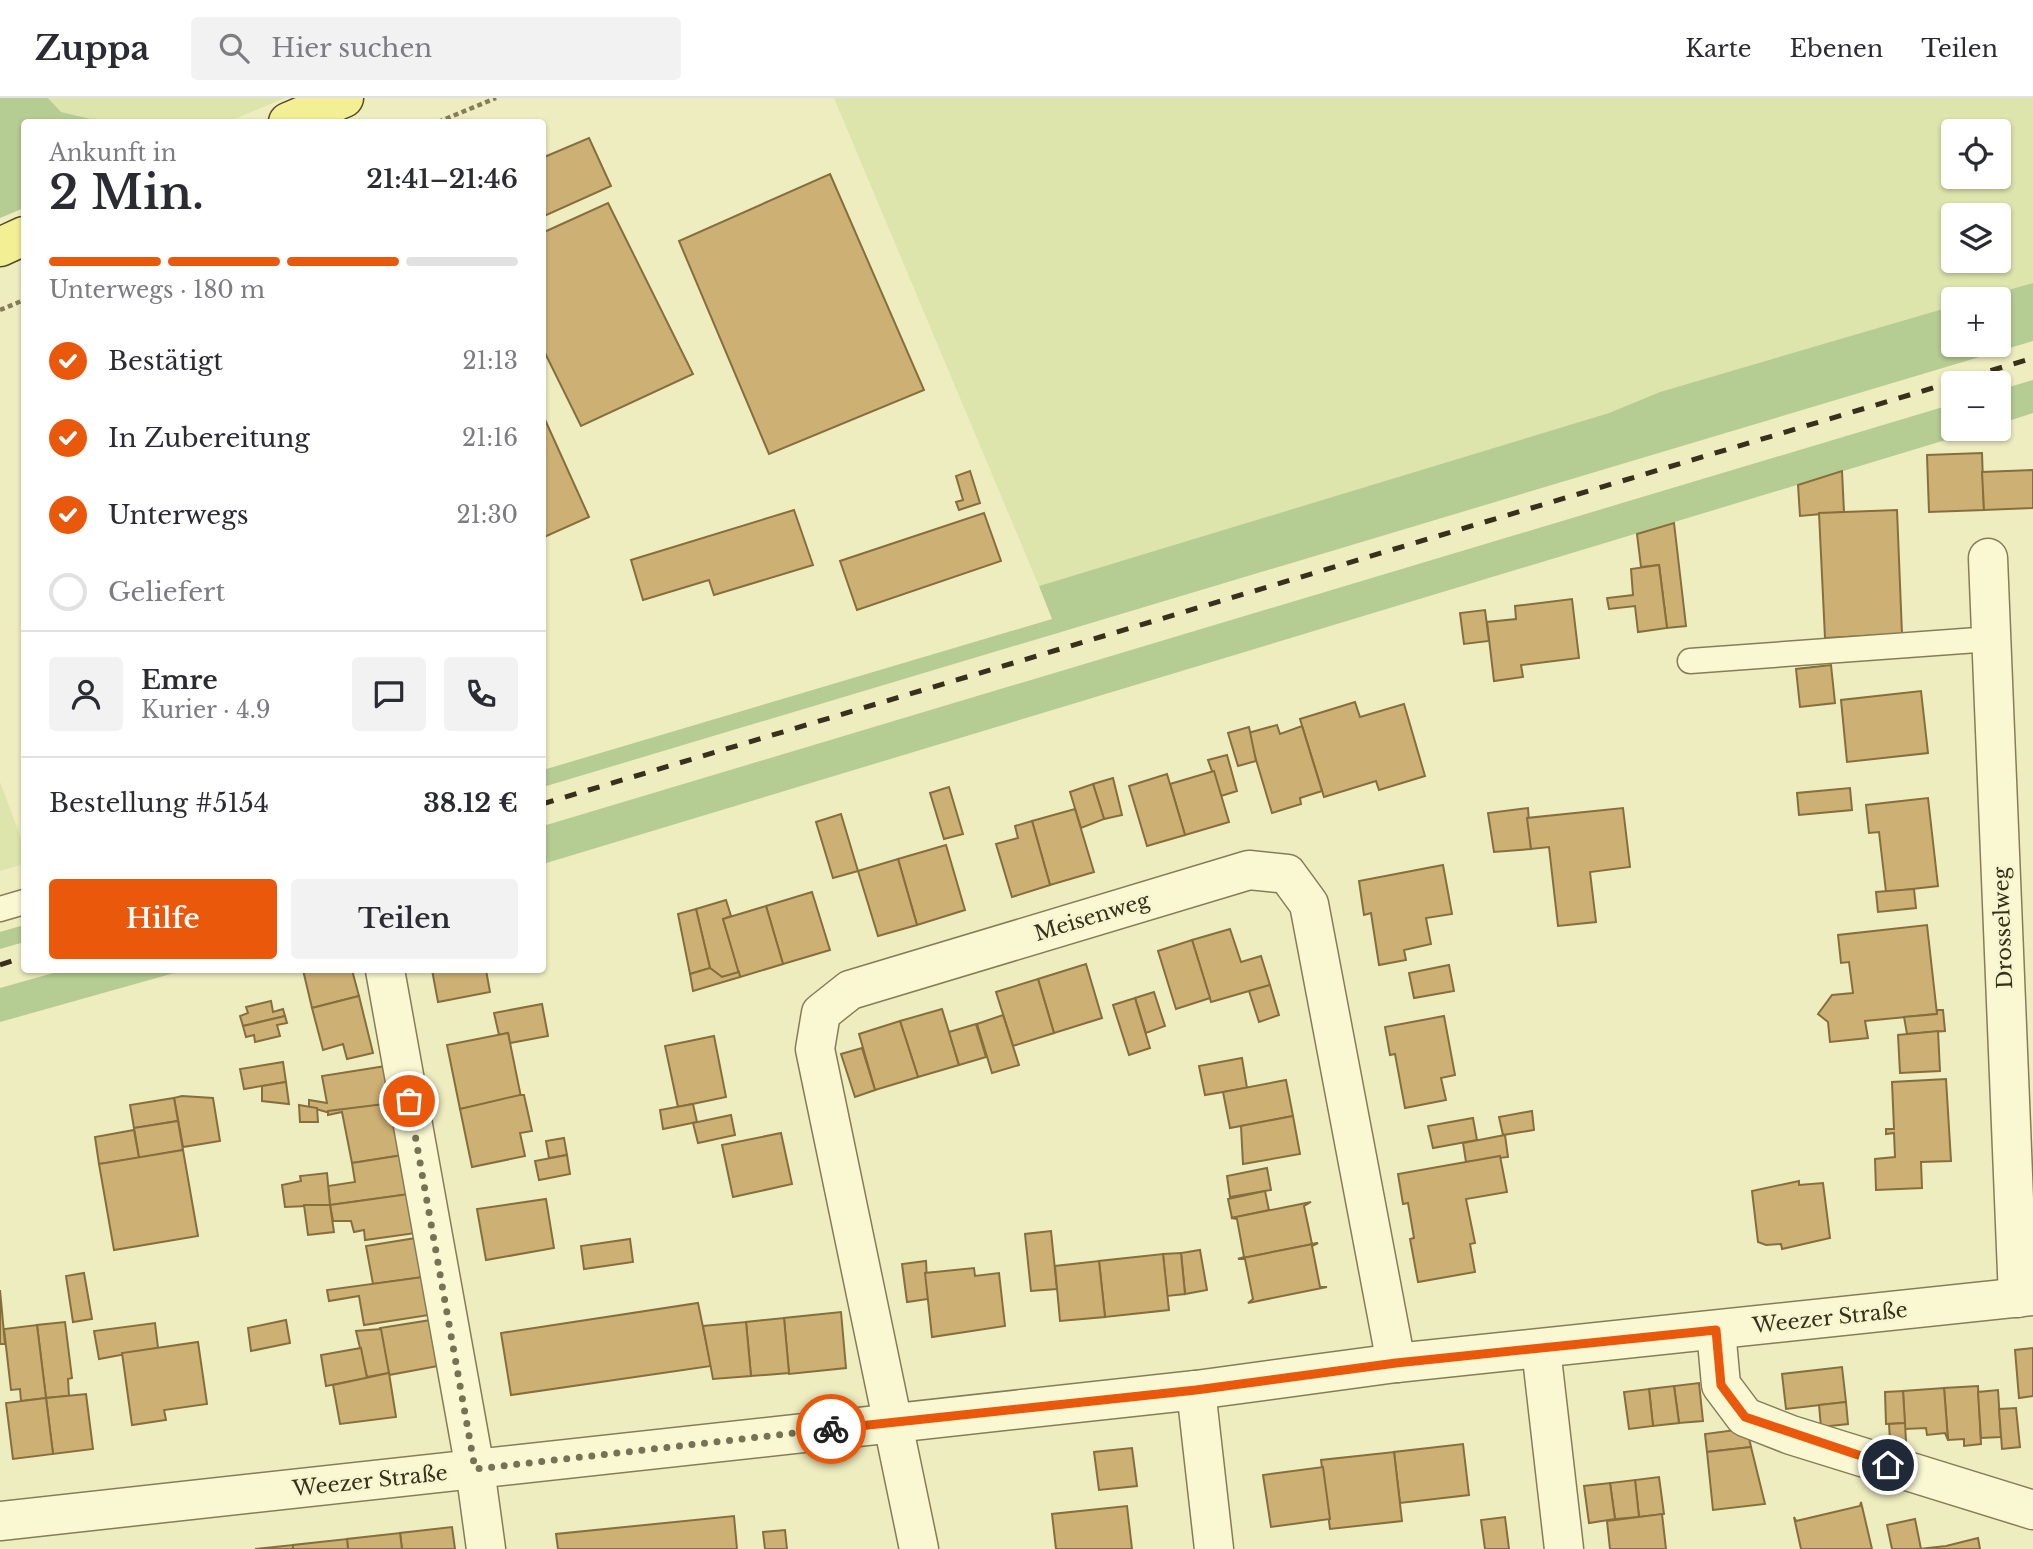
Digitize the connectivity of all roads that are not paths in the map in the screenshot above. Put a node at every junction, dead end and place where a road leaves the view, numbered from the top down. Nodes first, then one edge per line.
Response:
1 (344, 98) edge
2 (295, 119) edge
3 (21, 237) edge
4 (0, 247) edge
5 (1987, 558) dead end
6 (1991, 639) junction
7 (1690, 661) dead end
8 (21, 903) edge
9 (0, 909) edge
10 (386, 973) edge
11 (2025, 1297) edge
12 (1716, 1330) junction
13 (1541, 1349) junction
14 (1396, 1363) junction
15 (1196, 1390) junction
16 (895, 1422) junction
17 (475, 1469) junction
18 (2033, 1510) edge
19 (0, 1521) edge
20 (486, 1549) edge
21 (919, 1549) edge
22 (1214, 1549) edge
23 (1564, 1549) edge

1 - 2 main road
3 - 4 main road
5 - 6 street, Drosselweg
6 - 7 lane
6 - 11 street, Drosselweg
8 - 9 lane
10 - 17 street
11 - 12 street, Weezer Straße
12 - 13 street, Weezer Straße
12 - 18 street
13 - 14 street, Weezer Straße
13 - 23 street
14 - 15 street, Weezer Straße
14 - 16 street, Meisenweg
15 - 16 street, Weezer Straße
15 - 22 street
16 - 17 street, Weezer Straße
16 - 21 street, Meisenweg
17 - 19 street, Weezer Straße
17 - 20 street

